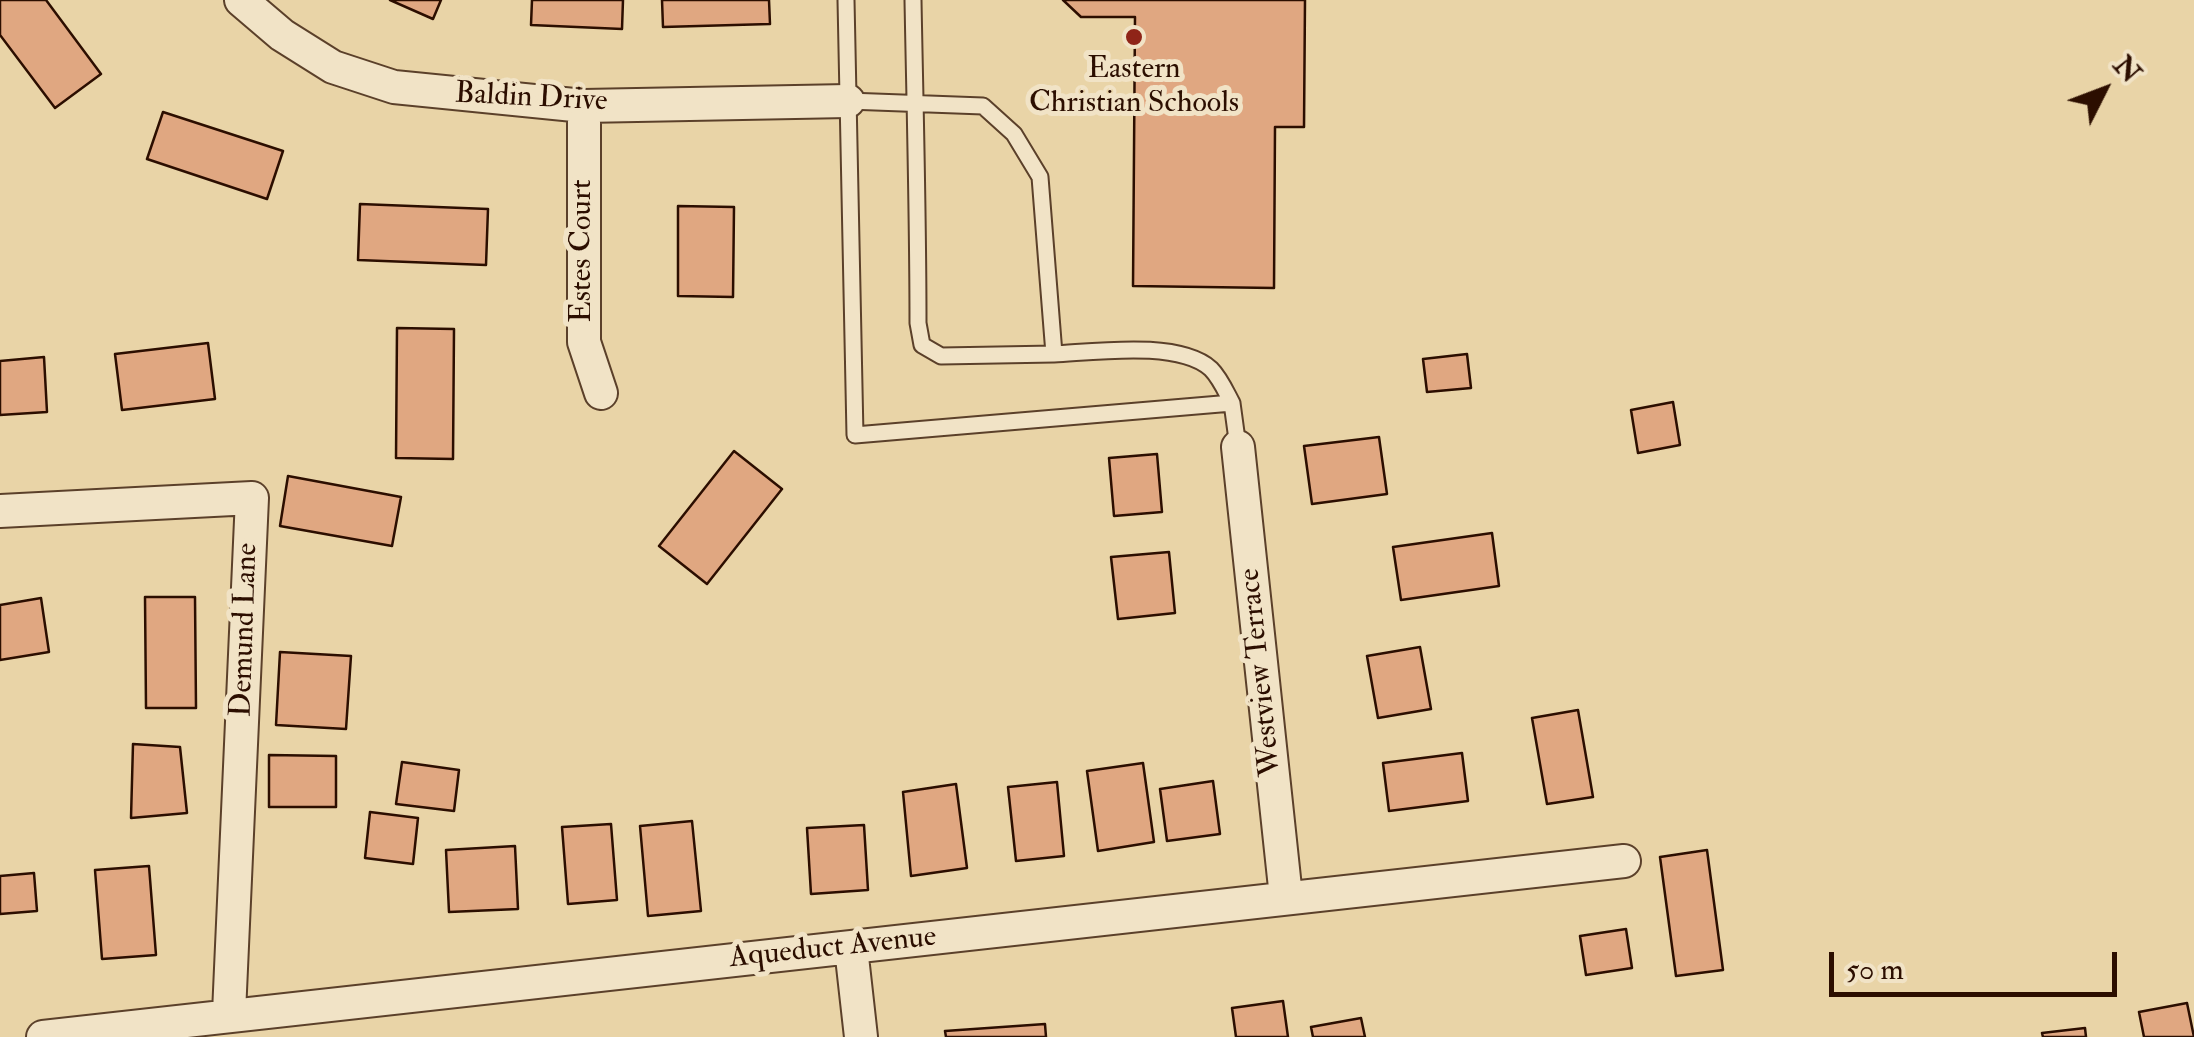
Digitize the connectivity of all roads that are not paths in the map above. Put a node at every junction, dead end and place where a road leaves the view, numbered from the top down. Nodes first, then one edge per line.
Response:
1 (241, 0) edge
2 (846, 0) edge
3 (914, 0) edge
4 (848, 100) junction
5 (915, 105) junction
6 (584, 106) junction
7 (1054, 354) junction
8 (601, 393) dead end
9 (1232, 403) junction
10 (1238, 447) joint
11 (0, 511) edge
12 (1624, 861) dead end
13 (1286, 897) junction
14 (850, 948) junction
15 (230, 1013) junction
16 (43, 1037) edge
17 (862, 1037) edge

1 - 6 street, Baldin Drive
2 - 4 lane
3 - 5 lane
4 - 5 lane
4 - 6 street, Baldin Drive
4 - 9 lane
5 - 7 lane
5 - 7 lane
6 - 8 street, Estes Court
7 - 9 lane
9 - 10 lane
10 - 13 street, Westview Terrace
11 - 15 street, Demund Lane
12 - 13 street, Aqueduct Avenue
13 - 14 street, Aqueduct Avenue
14 - 15 street, Aqueduct Avenue
14 - 17 street
15 - 16 street, Aqueduct Avenue

